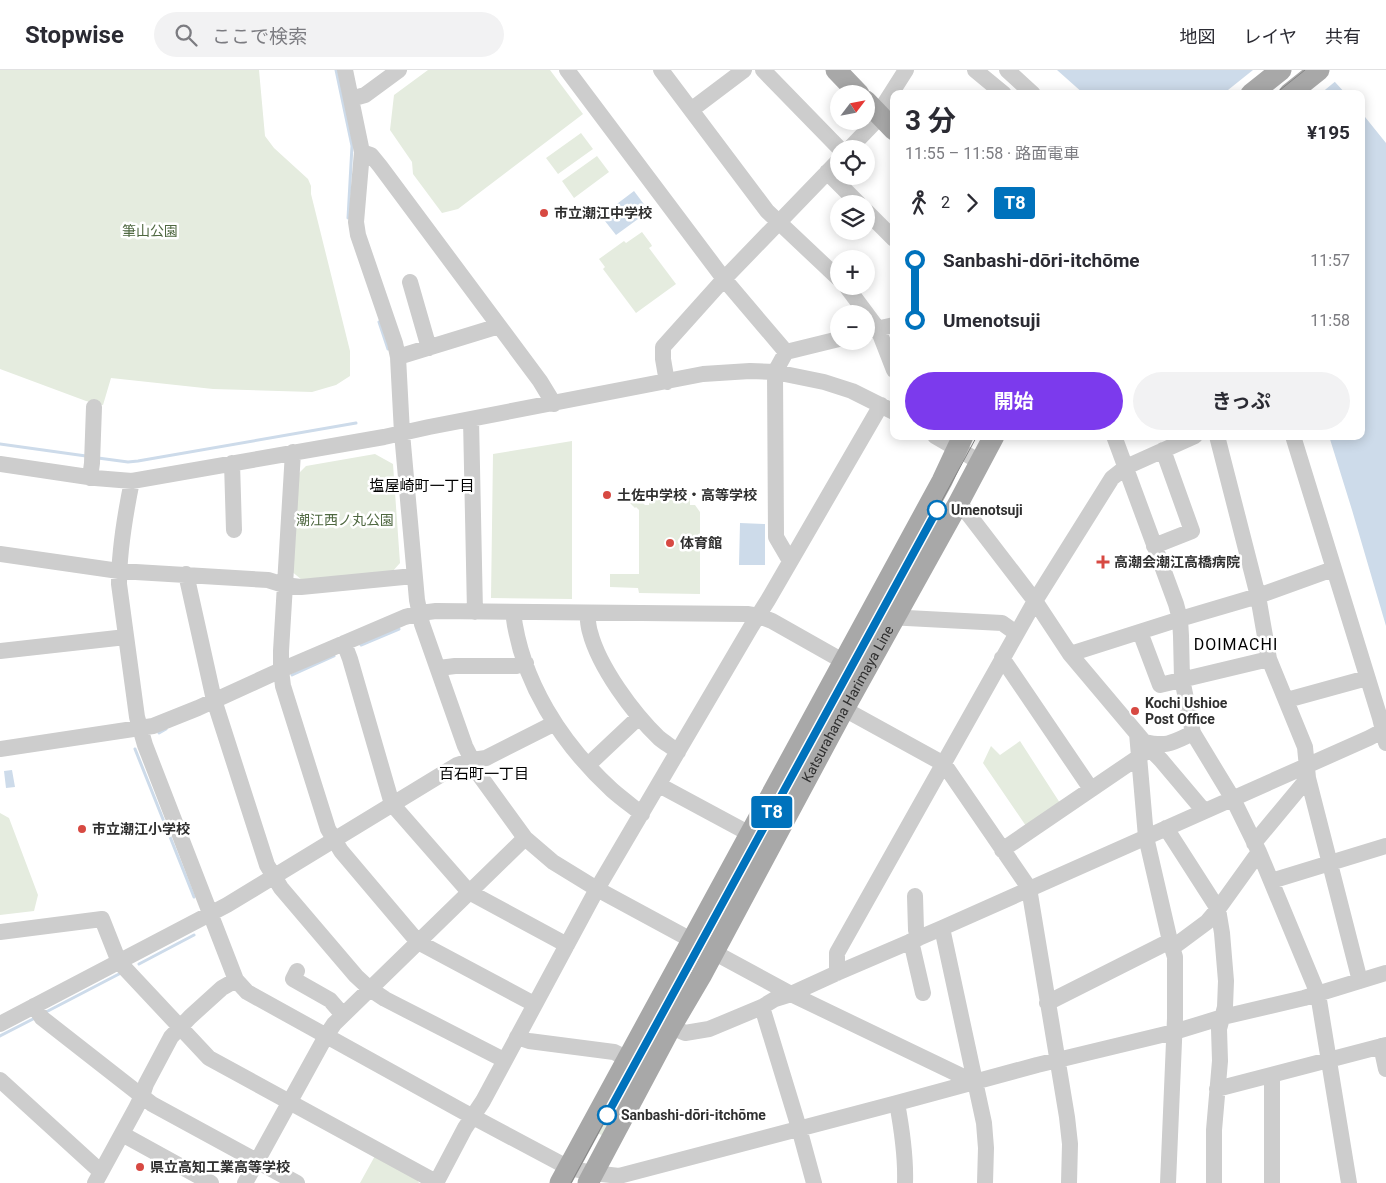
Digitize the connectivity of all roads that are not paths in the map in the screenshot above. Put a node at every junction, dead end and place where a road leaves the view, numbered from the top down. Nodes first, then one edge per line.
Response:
1 (345, 70) edge
2 (399, 70) edge
3 (567, 70) edge
4 (661, 70) edge
5 (763, 70) edge
6 (836, 70) edge
7 (906, 70) edge
8 (975, 70) edge
9 (1007, 70) edge
10 (1281, 70) edge
11 (1319, 70) edge
12 (734, 73) edge
13 (850, 85) edge
14 (999, 90) edge
15 (1029, 90) edge
16 (1256, 90) edge
17 (1294, 90) edge
18 (351, 99) junction
19 (875, 105) edge
20 (692, 110) junction
21 (875, 111) edge
22 (890, 126) edge
23 (867, 130) edge
24 (831, 140) edge
25 (858, 140) edge
26 (362, 152) junction
27 (830, 169) edge
28 (827, 172) junction
29 (850, 195) edge
30 (875, 220) edge
31 (778, 222) junction
32 (890, 235) edge
33 (830, 271) edge
34 (724, 279) junction
35 (410, 282) dead end
36 (499, 326) junction
37 (890, 326) edge
38 (875, 329) edge
39 (875, 335) edge
40 (830, 341) edge
41 (429, 348) junction
42 (786, 352) junction
43 (398, 357) junction
44 (890, 363) edge
45 (775, 372) junction
46 (667, 382) junction
47 (554, 404) junction
48 (94, 407) dead end
49 (888, 408) edge
50 (471, 419) junction
51 (402, 433) junction
52 (992, 440) edge
53 (1116, 440) edge
54 (1186, 440) edge
55 (1218, 440) edge
56 (1294, 440) edge
57 (959, 442) edge
58 (1163, 450) junction
59 (293, 452) junction
60 (980, 462) junction
61 (232, 463) junction
62 (0, 464) edge
63 (1126, 467) junction
64 (90, 478) junction
65 (132, 481) junction
66 (959, 502) junction
67 (234, 530) dead end
68 (1154, 546) junction
69 (0, 554) edge
70 (790, 561) junction
71 (1333, 569) junction
72 (119, 571) junction
73 (186, 574) junction
74 (414, 576) junction
75 (284, 585) junction
76 (1258, 596) junction
77 (1035, 601) junction
78 (420, 612) junction
79 (475, 612) junction
80 (513, 612) junction
81 (587, 613) junction
82 (759, 616) junction
83 (869, 616) junction
84 (895, 618) junction
85 (1180, 619) junction
86 (1140, 632) junction
87 (1016, 633) junction
88 (126, 637) junction
89 (344, 643) junction
90 (0, 651) edge
91 (1070, 654) junction
92 (1002, 658) junction
93 (1269, 659) junction
94 (844, 662) junction
95 (526, 663) junction
96 (438, 668) junction
97 (281, 670) junction
98 (864, 673) junction
99 (1367, 678) junction
100 (1182, 680) junction
101 (825, 698) junction
102 (214, 700) junction
103 (1287, 700) junction
104 (844, 709) junction
105 (639, 717) junction
106 (555, 723) junction
107 (140, 729) junction
108 (1193, 733) junction
109 (1385, 734) edge
110 (1170, 744) junction
111 (1146, 748) junction
112 (0, 750) edge
113 (678, 752) junction
114 (472, 760) junction
115 (944, 764) junction
116 (588, 765) junction
117 (1307, 771) junction
118 (659, 785) junction
119 (1091, 789) junction
120 (1232, 799) junction
121 (392, 804) junction
122 (1204, 811) junction
123 (642, 814) junction
124 (1166, 828) junction
125 (750, 834) junction
126 (1146, 837) junction
127 (525, 838) junction
128 (333, 840) junction
129 (1386, 846) edge
130 (1256, 847) junction
131 (1002, 850) junction
132 (1330, 863) junction
133 (273, 877) junction
134 (1271, 881) junction
135 (1029, 888) junction
136 (597, 889) junction
137 (469, 892) junction
138 (915, 896) dead end
139 (1218, 909) junction
140 (212, 914) junction
141 (942, 928) junction
142 (0, 932) edge
143 (915, 939) junction
144 (692, 941) junction
145 (418, 942) junction
146 (567, 945) junction
147 (1171, 945) junction
148 (713, 952) junction
149 (119, 962) junction
150 (298, 971) dead end
151 (837, 973) junction
152 (1386, 973) edge
153 (236, 980) junction
154 (1360, 981) junction
155 (370, 989) junction
156 (923, 993) dead end
157 (792, 994) junction
158 (1318, 994) junction
159 (1047, 1003) junction
160 (534, 1004) junction
161 (34, 1006) junction
162 (762, 1007) junction
163 (343, 1016) junction
164 (1223, 1017) junction
165 (0, 1024) edge
166 (180, 1027) junction
167 (671, 1027) junction
168 (1174, 1032) junction
169 (326, 1036) junction
170 (517, 1037) junction
171 (1383, 1045) edge
172 (628, 1059) junction
173 (504, 1060) junction
174 (1058, 1060) junction
175 (1329, 1060) junction
176 (1386, 1069) edge
177 (1272, 1075) junction
178 (0, 1080) edge
179 (974, 1082) junction
180 (1217, 1089) junction
181 (142, 1096) junction
182 (290, 1102) junction
183 (897, 1103) junction
184 (473, 1116) junction
185 (799, 1128) junction
186 (122, 1134) junction
187 (257, 1161) junction
188 (98, 1178) edge
189 (578, 1178) edge
190 (211, 1183) edge
191 (246, 1183) edge
192 (297, 1183) edge
193 (436, 1183) edge
194 (814, 1183) edge
195 (905, 1183) edge
196 (985, 1183) edge
197 (1069, 1183) edge
198 (1168, 1183) edge
199 (1214, 1183) edge
200 (1272, 1183) edge
201 (1349, 1183) edge

1 - 18 street
2 - 18 street
3 - 34 street
4 - 20 street
5 - 24 street
6 - 13 main road
7 - 19 street
8 - 14 street
9 - 15 street
10 - 16 main road
11 - 17 main road
12 - 20 street
18 - 26 street
20 - 31 street
21 - 22 main road
23 - 25 street
26 - 36 street
26 - 43 street
27 - 28 street
28 - 29 street
28 - 31 street
30 - 32 street
31 - 33 street
31 - 34 street
34 - 42 street
34 - 46 street
35 - 41 street
36 - 41 street
36 - 47 street
37 - 38 street
39 - 44 street
40 - 42 street
41 - 43 street
42 - 45 street
43 - 51 street
45 - 46 street
45 - 49 street
45 - 70 street
46 - 47 street
47 - 50 street
48 - 64 street
49 - 70 street
50 - 51 street
50 - 79 street
51 - 59 street
51 - 74 street
52 - 60 main road, Katsurahama Harimaya Line
53 - 63 street
54 - 58 street
55 - 76 street
56 - 71 street
57 - 60 street
57 - 83 main road, Katsurahama Harimaya Line
58 - 63 street
58 - 68 street
59 - 61 street
59 - 75 street
60 - 66 main road, Katsurahama Harimaya Line
61 - 65 street
61 - 67 street
62 - 64 street
63 - 68 street
63 - 77 street
64 - 65 street
65 - 72 street
66 - 77 street
66 - 84 main road, Katsurahama Harimaya Line
68 - 85 street
69 - 72 street
70 - 82 street
71 - 76 street
71 - 99 street
72 - 73 street
72 - 88 street
73 - 75 street
73 - 102 street
74 - 75 street
74 - 78 street
75 - 97 street
76 - 85 street
76 - 93 street
77 - 87 street
77 - 91 street
78 - 79 street
78 - 89 street
78 - 96 street
79 - 80 street
80 - 81 street
80 - 95 street
81 - 82 street
81 - 105 street
82 - 94 street
82 - 113 street
83 - 84 street
83 - 94 main road, Katsurahama Harimaya Line
84 - 87 street
84 - 98 main road, Katsurahama Harimaya Line
85 - 86 street
85 - 100 street
86 - 91 street
86 - 100 street
87 - 92 street
88 - 90 street
88 - 107 street
89 - 97 street
89 - 121 street
91 - 111 street
92 - 115 street
92 - 119 street
93 - 100 street
93 - 103 street
94 - 98 street
94 - 101 main road, Katsurahama Harimaya Line
95 - 96 street
95 - 106 street
96 - 114 street
97 - 102 street
97 - 128 street
98 - 104 main road, Katsurahama Harimaya Line
99 - 103 street
99 - 109 street
100 - 108 street
101 - 104 street
101 - 125 main road, Katsurahama Harimaya Line
102 - 107 street
102 - 133 street
103 - 117 street
104 - 115 street
104 - 148 main road, Katsurahama Harimaya Line
105 - 113 street
105 - 116 street
106 - 114 street
106 - 116 street
107 - 112 street
107 - 140 street
108 - 110 street
108 - 120 street
109 - 117 street
110 - 111 street
110 - 111 street
111 - 119 street
111 - 122 street
111 - 126 street
113 - 118 street
114 - 121 street
114 - 127 street
115 - 131 street
115 - 151 street
116 - 123 street
117 - 120 street
117 - 130 street
117 - 132 street
118 - 123 street
118 - 125 street
119 - 131 street
120 - 122 street
120 - 130 street
121 - 128 street
121 - 137 street
122 - 124 street
123 - 136 street
124 - 126 street
124 - 139 street
125 - 144 main road, Katsurahama Harimaya Line
126 - 135 street
126 - 147 street
127 - 136 street
127 - 137 street
128 - 133 street
128 - 145 street
129 - 132 street
130 - 134 street
130 - 139 street
131 - 135 street
132 - 134 street
132 - 154 street
133 - 140 street
133 - 155 street
134 - 158 street
135 - 141 street
135 - 159 street
136 - 144 street
136 - 146 street
137 - 145 street
137 - 146 street
138 - 143 street
139 - 147 street
139 - 164 street
140 - 149 street
140 - 153 street
141 - 143 street
141 - 179 street
142 - 149 street
143 - 151 street
143 - 156 street
144 - 148 street
144 - 172 main road, Katsurahama Harimaya Line
145 - 155 street
145 - 160 street
146 - 160 street
147 - 159 street
147 - 168 street
148 - 157 street
148 - 167 main road, Katsurahama Harimaya Line
149 - 161 street
149 - 166 street
150 - 163 street
151 - 157 street
152 - 154 street
153 - 166 street
153 - 169 street
154 - 158 street
155 - 163 street
155 - 173 street
157 - 162 street
157 - 179 street
158 - 164 street
158 - 175 street
159 - 174 street
160 - 170 street
161 - 165 street
161 - 181 street
162 - 167 street
162 - 185 street
163 - 169 street
164 - 168 street
164 - 180 street
166 - 181 street
166 - 182 street
167 - 189 main road, Katsurahama Harimaya Line
168 - 174 street
168 - 198 street
169 - 182 street
169 - 184 street
170 - 172 street
170 - 173 street
171 - 175 street
171 - 176 street
172 - 189 main road, Katsurahama Harimaya Line
173 - 184 street
174 - 179 street
174 - 197 street
175 - 177 street
175 - 201 street
177 - 180 street
177 - 200 street
178 - 188 street
179 - 183 street
179 - 196 street
180 - 199 street
181 - 186 street
181 - 187 street
182 - 187 street
182 - 193 street
183 - 185 street
183 - 195 street
184 - 189 street
184 - 193 street
185 - 189 street
185 - 194 street
186 - 188 street
186 - 190 street
187 - 191 street
187 - 192 street

